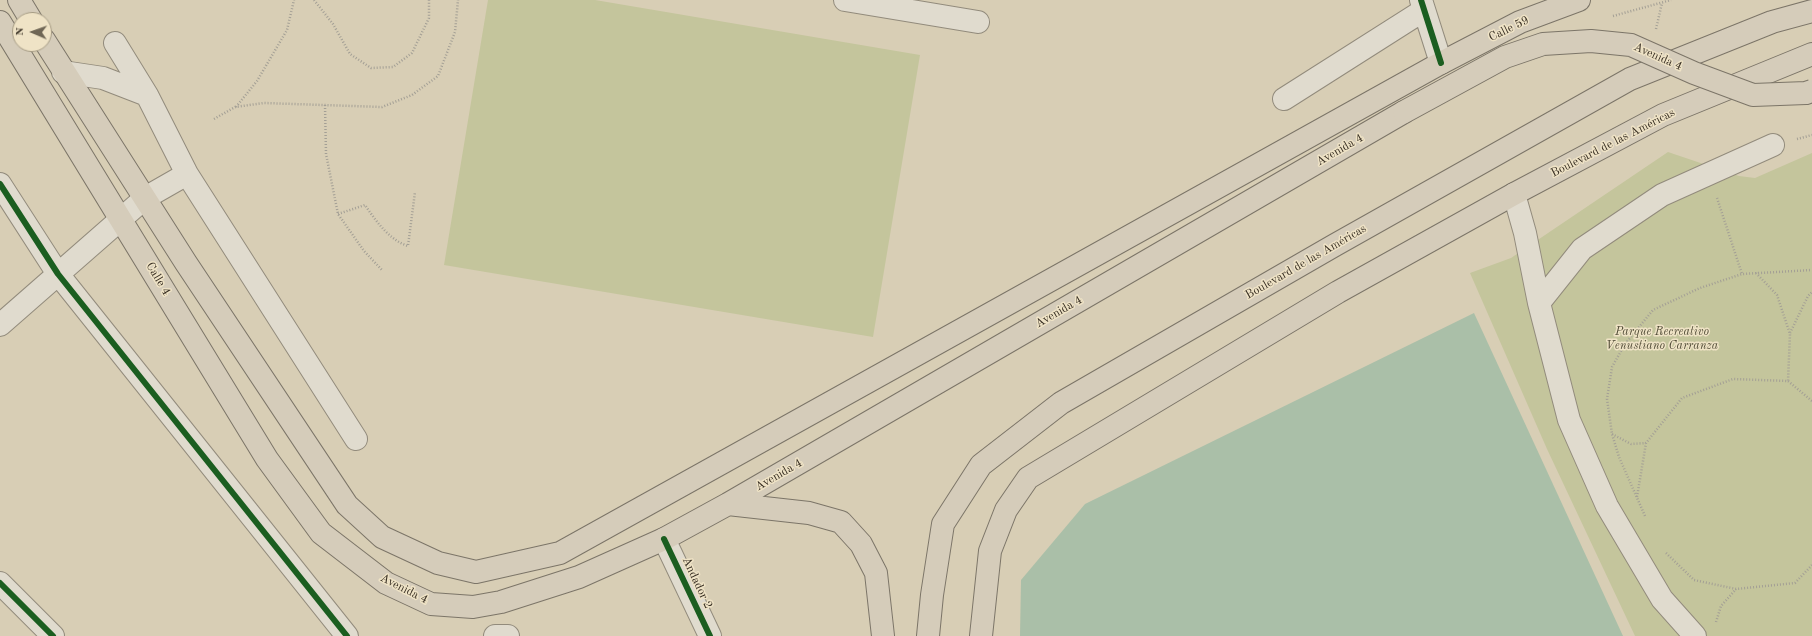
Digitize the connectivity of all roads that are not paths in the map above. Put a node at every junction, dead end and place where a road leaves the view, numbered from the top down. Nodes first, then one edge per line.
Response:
1 (845, 0) edge
2 (1579, 0) edge
3 (1423, 5) edge
4 (1812, 11) edge
5 (0, 22) edge
6 (978, 22) dead end
7 (115, 43) dead end
8 (51, 52) edge
9 (1812, 54) edge
10 (1441, 63) junction
11 (63, 72) junction
12 (1812, 91) edge
13 (147, 95) junction
14 (1284, 99) dead end
15 (1773, 145) dead end
16 (187, 174) junction
17 (0, 184) edge
18 (1514, 194) junction
19 (145, 198) junction
20 (121, 218) junction
21 (58, 274) junction
22 (1539, 303) junction
23 (0, 325) edge
24 (356, 439) dead end
25 (728, 504) junction
26 (321, 533) joint
27 (664, 539) junction
28 (0, 583) edge
29 (52, 636) edge
30 (347, 636) edge
31 (710, 636) edge
32 (884, 636) edge
33 (928, 636) edge
34 (981, 636) edge
35 (1695, 636) edge

1 - 6 street
2 - 10 main road, Calle 59
3 - 10 street
3 - 14 street
4 - 33 main road, Boulevard de las Américas
5 - 20 main road, Calle 4
7 - 13 street
8 - 11 main road
9 - 18 main road, Boulevard de las Américas
10 - 19 main road
11 - 13 street
11 - 19 main road
12 - 25 main road, Avenida 4, bridge
13 - 16 street
15 - 22 street
16 - 19 street
16 - 24 street
17 - 21 street
18 - 22 street
18 - 34 main road, Boulevard de las Américas
19 - 20 street
20 - 21 street
20 - 26 main road, Calle 4
21 - 23 street
21 - 30 street
22 - 35 street
25 - 27 main road, Avenida 4
25 - 32 main road
26 - 27 main road, Avenida 4
27 - 31 street, Andador 2
28 - 29 street

